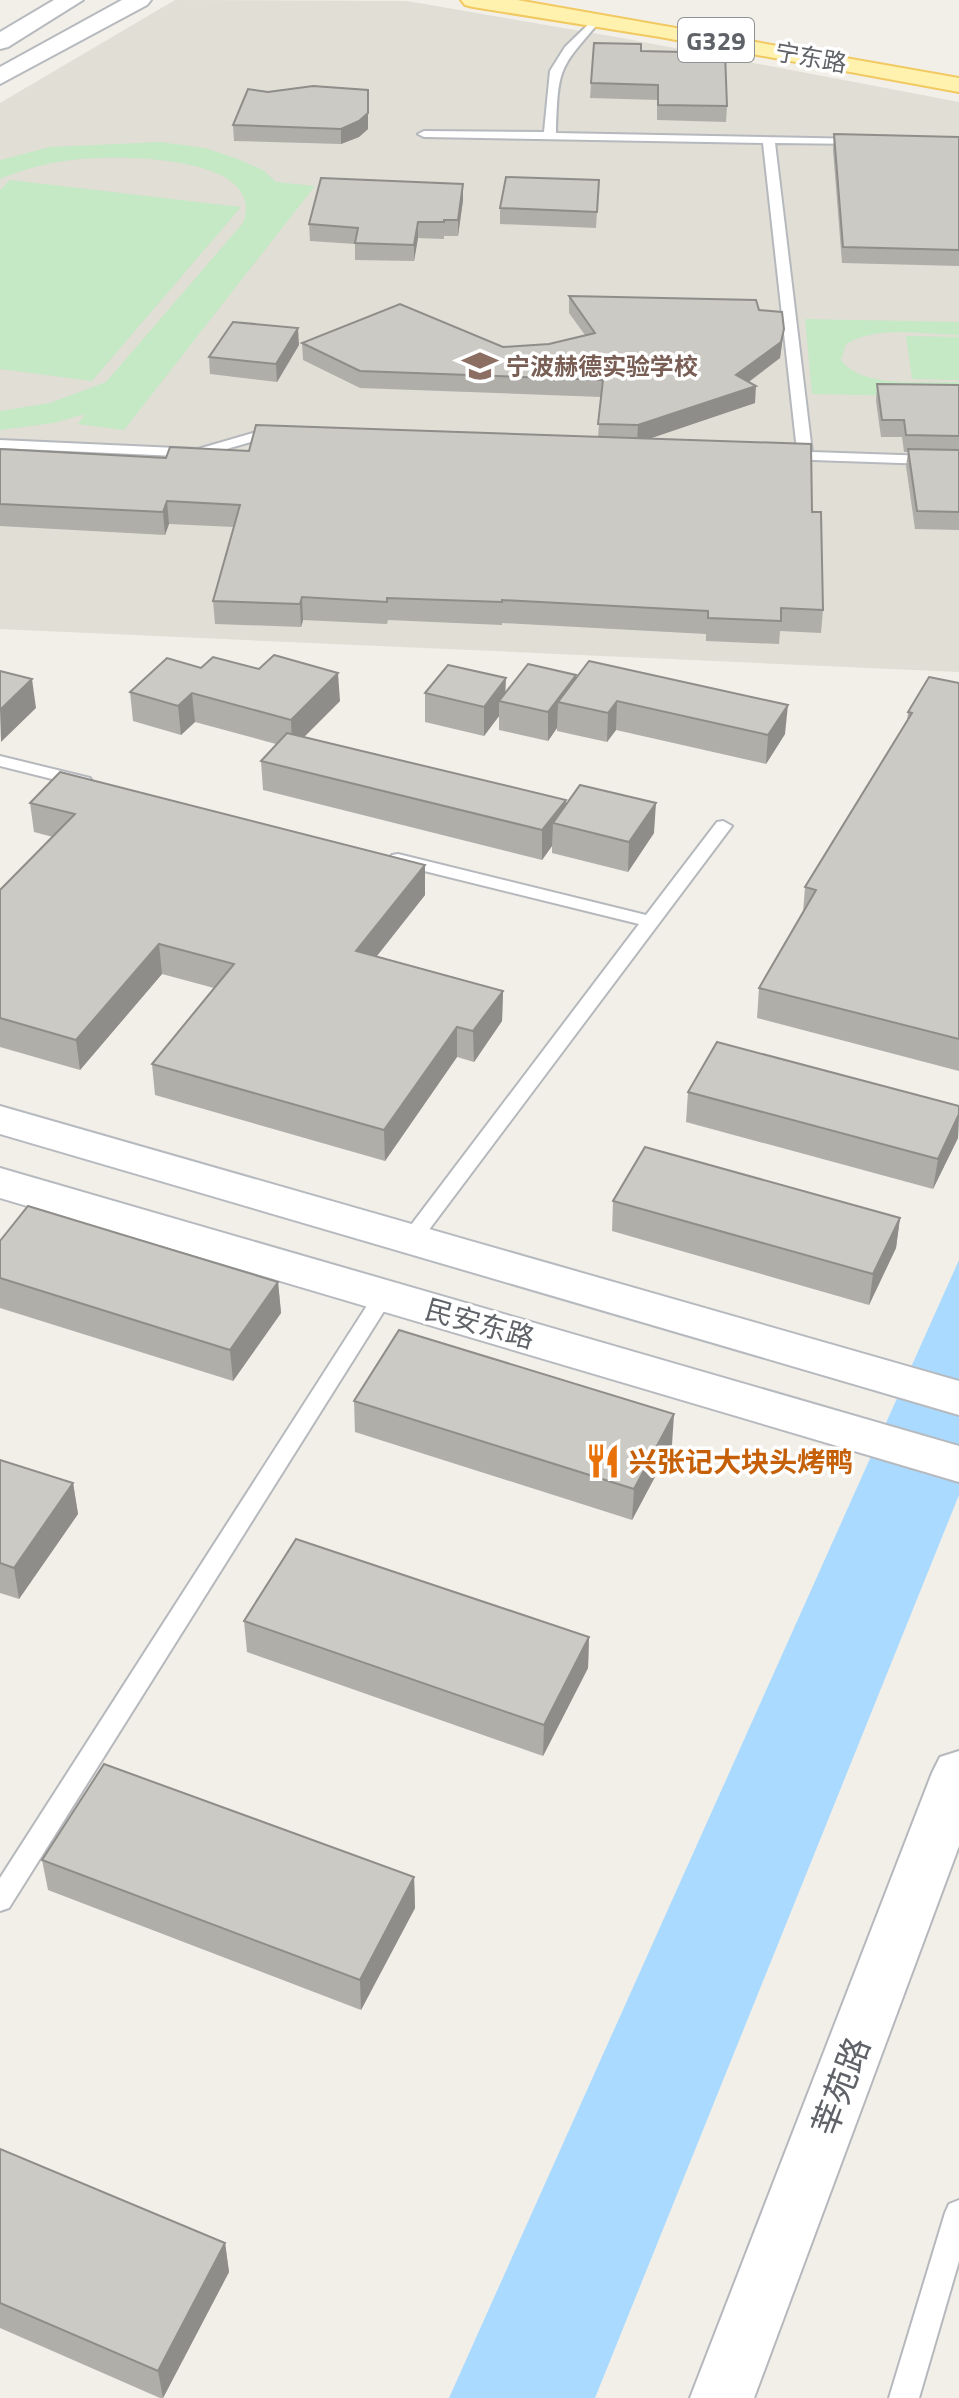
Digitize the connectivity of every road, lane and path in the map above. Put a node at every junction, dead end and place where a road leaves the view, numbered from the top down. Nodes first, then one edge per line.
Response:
1 (71, 0) edge
2 (139, 0) edge
3 (473, 0) edge
4 (614, 0) edge
5 (686, 11) dead end
6 (596, 20) junction
7 (0, 42) edge
8 (0, 77) edge
9 (959, 85) edge
10 (424, 134) dead end
11 (550, 136) junction
12 (769, 140) junction
13 (867, 141) edge
14 (300, 438) edge
15 (0, 444) edge
16 (773, 455) edge
17 (805, 456) junction
18 (959, 461) edge
19 (0, 761) edge
20 (108, 788) edge
21 (723, 826) dead end
22 (387, 857) edge
23 (651, 922) junction
24 (0, 1120) edge
25 (0, 1183) edge
26 (412, 1238) junction
27 (384, 1295) junction
28 (959, 1398) edge
29 (959, 1464) edge
30 (959, 1773) edge
31 (0, 1900) edge
32 (959, 2213) edge
33 (722, 2398) edge
34 (904, 2398) edge

1 - 7 main road
2 - 8 main road
3 - 6 main road, 宁东路 / G329
4 - 5 main road, G329
6 - 9 main road, 宁东路 / G329
6 - 11 lane
10 - 11 lane
11 - 12 lane
12 - 13 lane
12 - 17 lane
14 - 15 lane
16 - 17 lane
17 - 18 lane
19 - 20 lane
21 - 23 lane
22 - 23 lane
23 - 26 lane
24 - 26 main road
25 - 27 main road, 民安东路
26 - 28 main road
27 - 29 main road, 民安东路
27 - 31 lane
30 - 33 main road, 莘苑路
32 - 34 lane

